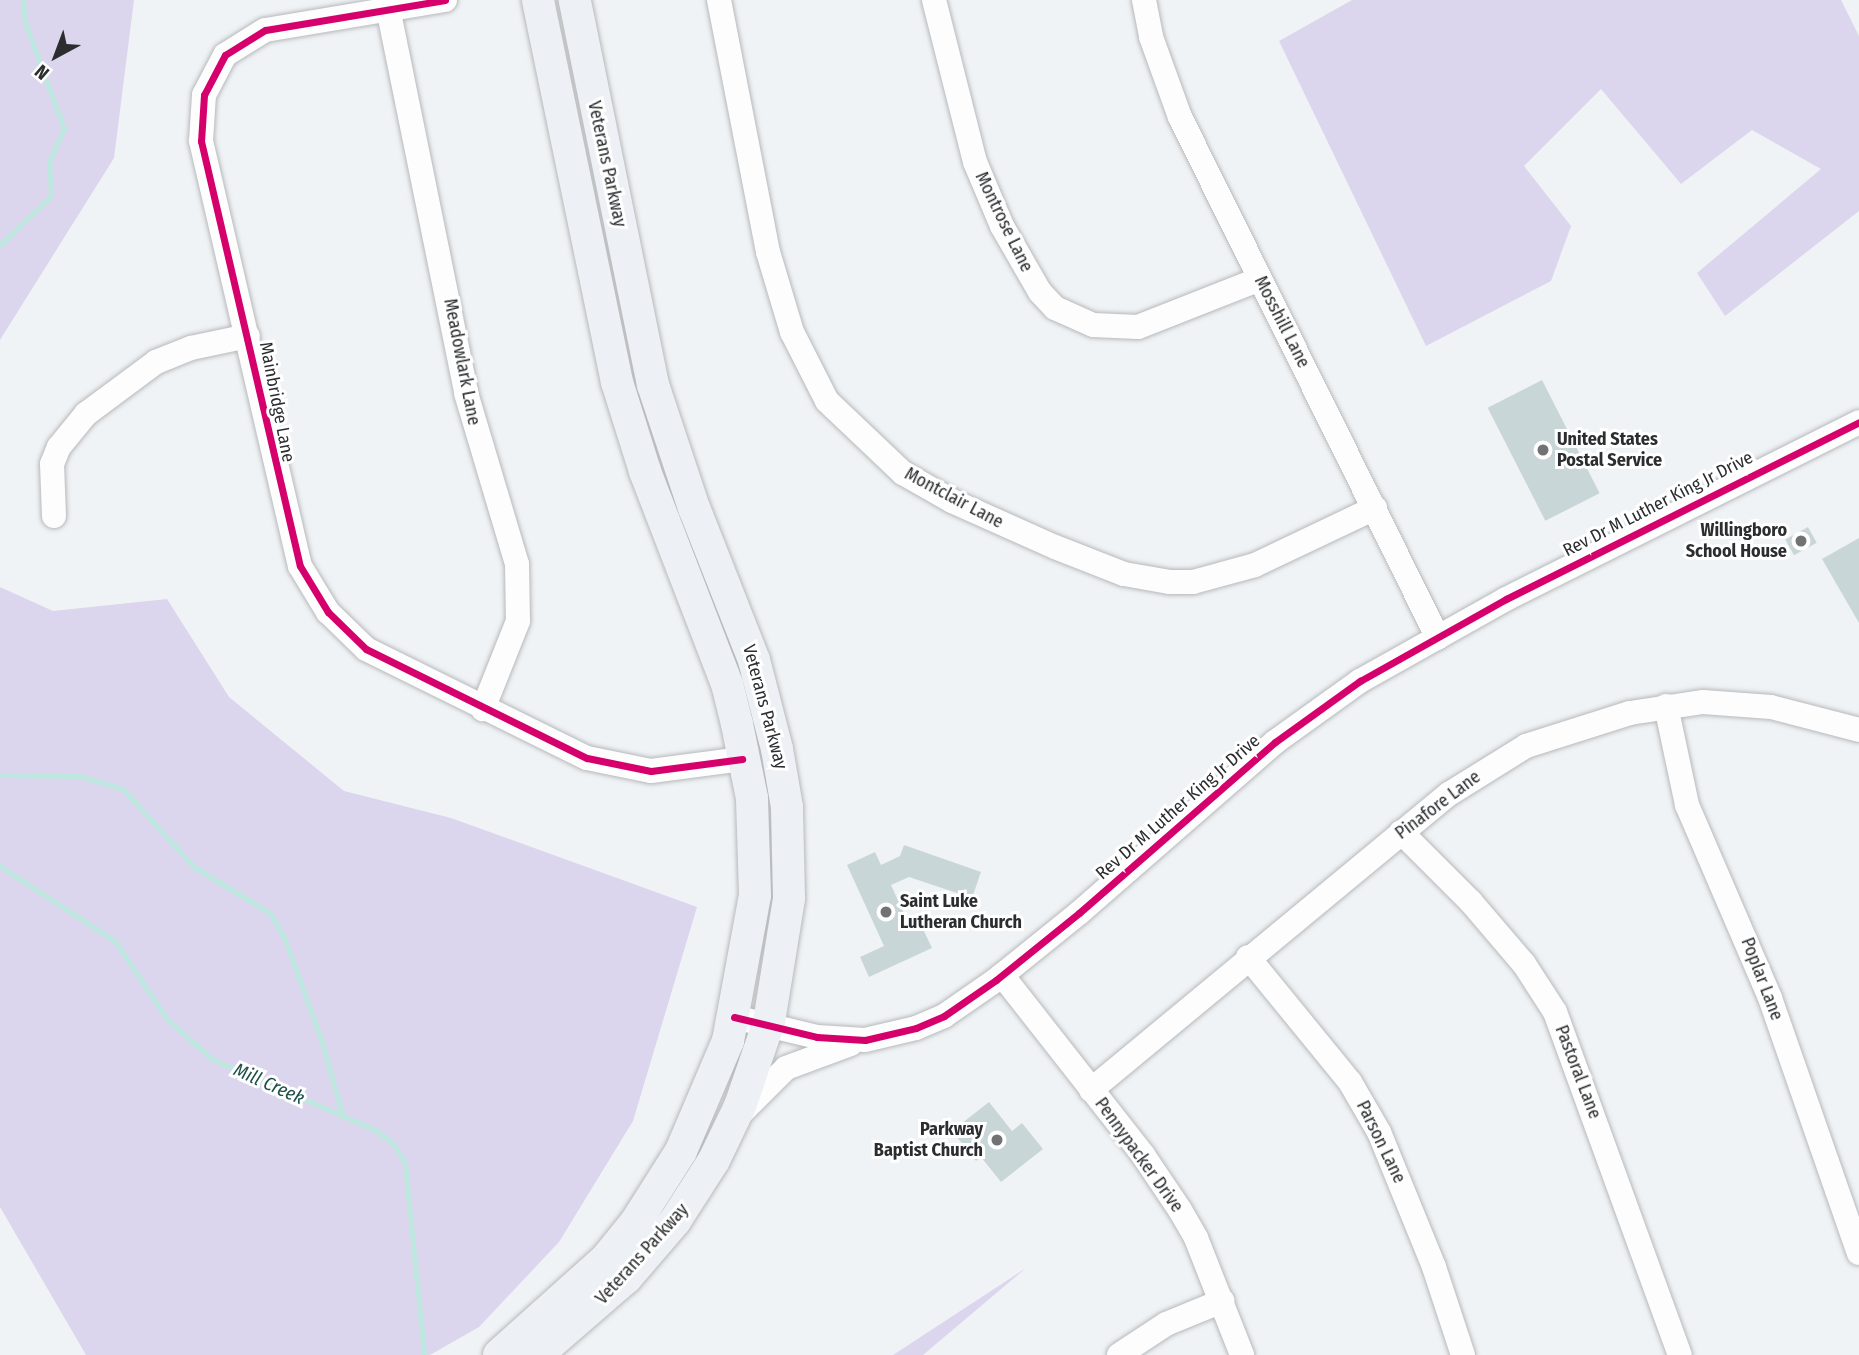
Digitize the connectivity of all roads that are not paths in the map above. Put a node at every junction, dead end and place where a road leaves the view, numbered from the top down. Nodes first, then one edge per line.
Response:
1 (445, 0) edge
2 (538, 0) edge
3 (575, 0) edge
4 (719, 0) edge
5 (934, 0) edge
6 (1144, 0) edge
7 (388, 8) junction
8 (1259, 279) junction
9 (248, 335) junction
10 (1859, 422) edge
11 (1375, 508) junction
12 (54, 516) dead end
13 (1438, 638) junction
14 (1666, 706) junction
15 (483, 709) junction
16 (1859, 730) edge
17 (742, 759) junction
18 (1401, 832) junction
19 (1248, 957) junction
20 (1002, 975) junction
21 (734, 1017) junction
22 (769, 1022) junction
23 (865, 1040) junction
24 (1091, 1090) junction
25 (732, 1124) junction
26 (1859, 1253) edge
27 (1222, 1301) junction
28 (499, 1355) edge
29 (537, 1355) edge
30 (1119, 1355) edge
31 (1242, 1355) edge
32 (1463, 1355) edge
33 (1680, 1355) edge

1 - 7 street, Mainbridge Lane
2 - 17 main road, Veterans Parkway
3 - 22 main road, Veterans Parkway
4 - 11 street, Montclair Lane
5 - 8 street, Montrose Lane
6 - 8 street, Mosshill Lane
7 - 9 street, Mainbridge Lane
7 - 15 street, Meadowlark Lane
8 - 11 street, Mosshill Lane
9 - 12 street
9 - 15 street, Mainbridge Lane
10 - 13 street, Rev Dr M Luther King Jr Drive
11 - 13 street, Mosshill Lane
13 - 20 street, Rev Dr M Luther King Jr Drive
14 - 16 street, Pinafore Lane
14 - 18 street, Pinafore Lane
14 - 26 street, Poplar Lane
15 - 17 street, Mainbridge Lane
17 - 21 main road, Veterans Parkway
18 - 19 street, Pinafore Lane
18 - 33 street, Pastoral Lane
19 - 24 street, Pinafore Lane
19 - 32 street, Parson Lane
20 - 23 street, Rev Dr M Luther King Jr Drive
20 - 24 street, Pennypacker Drive
21 - 22 street, Rev Dr M Luther King Jr Drive
21 - 28 main road, Veterans Parkway
22 - 23 street, Rev Dr M Luther King Jr Drive
22 - 25 main road, Veterans Parkway
23 - 25 street
24 - 27 street, Pennypacker Drive
25 - 29 main road, Veterans Parkway
27 - 30 street
27 - 31 street, Pennypacker Drive

